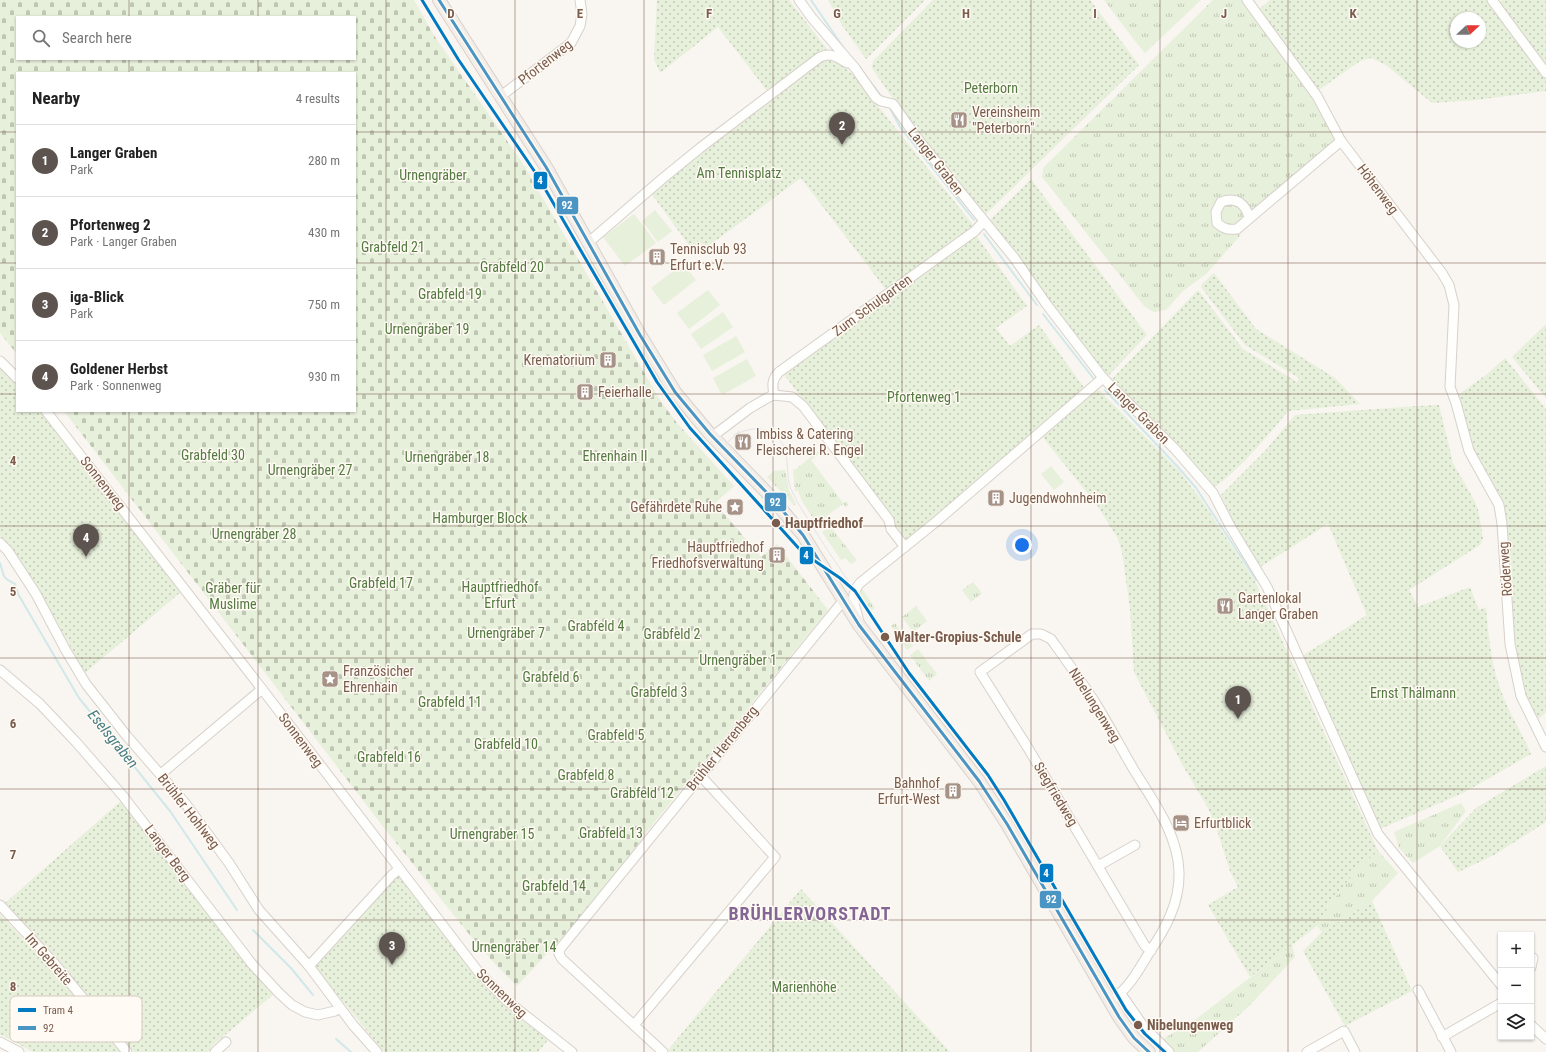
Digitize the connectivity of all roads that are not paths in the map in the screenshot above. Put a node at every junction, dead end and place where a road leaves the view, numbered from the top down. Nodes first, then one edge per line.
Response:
1 (439, 0) edge
2 (580, 0) edge
3 (799, 0) edge
4 (1247, 0) edge
5 (1492, 0) edge
6 (855, 68) junction
7 (1546, 73) edge
8 (502, 96) junction
9 (1341, 141) junction
10 (1249, 218) dead end
11 (984, 221) junction
12 (589, 242) junction
13 (0, 361) edge
14 (16, 377) edge
15 (1104, 378) junction
16 (1452, 394) joint
17 (774, 395) junction
18 (47, 412) edge
19 (713, 436) junction
20 (0, 543) edge
21 (905, 547) junction
22 (843, 601) junction
23 (859, 626) junction
24 (1012, 648) joint
25 (0, 670) edge
26 (262, 689) junction
27 (1546, 747) edge
28 (161, 774) junction
29 (700, 775) junction
30 (1135, 845) dead end
31 (1098, 866) junction
32 (399, 869) junction
33 (0, 905) edge
34 (1151, 950) junction
35 (309, 966) junction
36 (1498, 981) edge
37 (1418, 990) dead end
38 (1121, 994) junction
39 (81, 996) edge
40 (1110, 1002) junction
41 (1499, 1004) edge
42 (340, 1008) junction
43 (634, 1025) junction
44 (1542, 1030) edge
45 (1442, 1037) junction
46 (1546, 1039) edge
47 (0, 1042) edge
48 (119, 1042) edge
49 (226, 1042) dead end
50 (19, 1052) edge
51 (127, 1052) edge
52 (215, 1052) edge
53 (377, 1052) edge
54 (572, 1052) edge
55 (663, 1052) edge
56 (1148, 1052) edge
57 (1169, 1052) edge
58 (1307, 1052) edge
59 (1355, 1052) edge
60 (1450, 1052) edge

1 - 8 main road
2 - 8 street, Pfortenweg
3 - 6 street, Langer Graben
4 - 9 street, Höhenweg
5 - 7 street
6 - 11 street, Langer Graben
6 - 12 street
8 - 12 main road
9 - 10 street
9 - 16 street, Höhenweg
11 - 15 street, Langer Graben
11 - 17 street, Zum Schulgarten
12 - 19 main road
13 - 14 street
15 - 21 street
15 - 36 street, Langer Graben
16 - 27 street, Röderweg
17 - 19 street
17 - 21 street
18 - 26 street, Sonnenweg
19 - 22 main road
20 - 28 street, Brühler Hohlweg
21 - 23 street
22 - 23 main road
22 - 29 street, Brühler Herrenberg
23 - 40 main road
24 - 31 street, Siegfriedweg
24 - 34 street, Nibelungenweg
25 - 42 street, Langer Berg
26 - 28 street
26 - 32 street, Sonnenweg
28 - 35 street, Brühler Hohlweg
29 - 43 street
29 - 43 street, Brühler Herrenberg
30 - 31 street
31 - 34 street, Siegfriedweg
32 - 35 street
32 - 54 street, Sonnenweg
33 - 39 street, Im Gebreite
34 - 38 street, Nibelungenweg
35 - 42 street, Brühler Hohlweg
37 - 45 street
38 - 40 street, Nibelungenweg
38 - 57 street
40 - 56 main road
41 - 45 street
42 - 53 street, Brühler Hohlweg
43 - 55 street, Brühler Herrenberg
44 - 46 street
45 - 60 street
47 - 50 street
48 - 51 street, Im Gebreite
49 - 52 street
58 - 59 street

